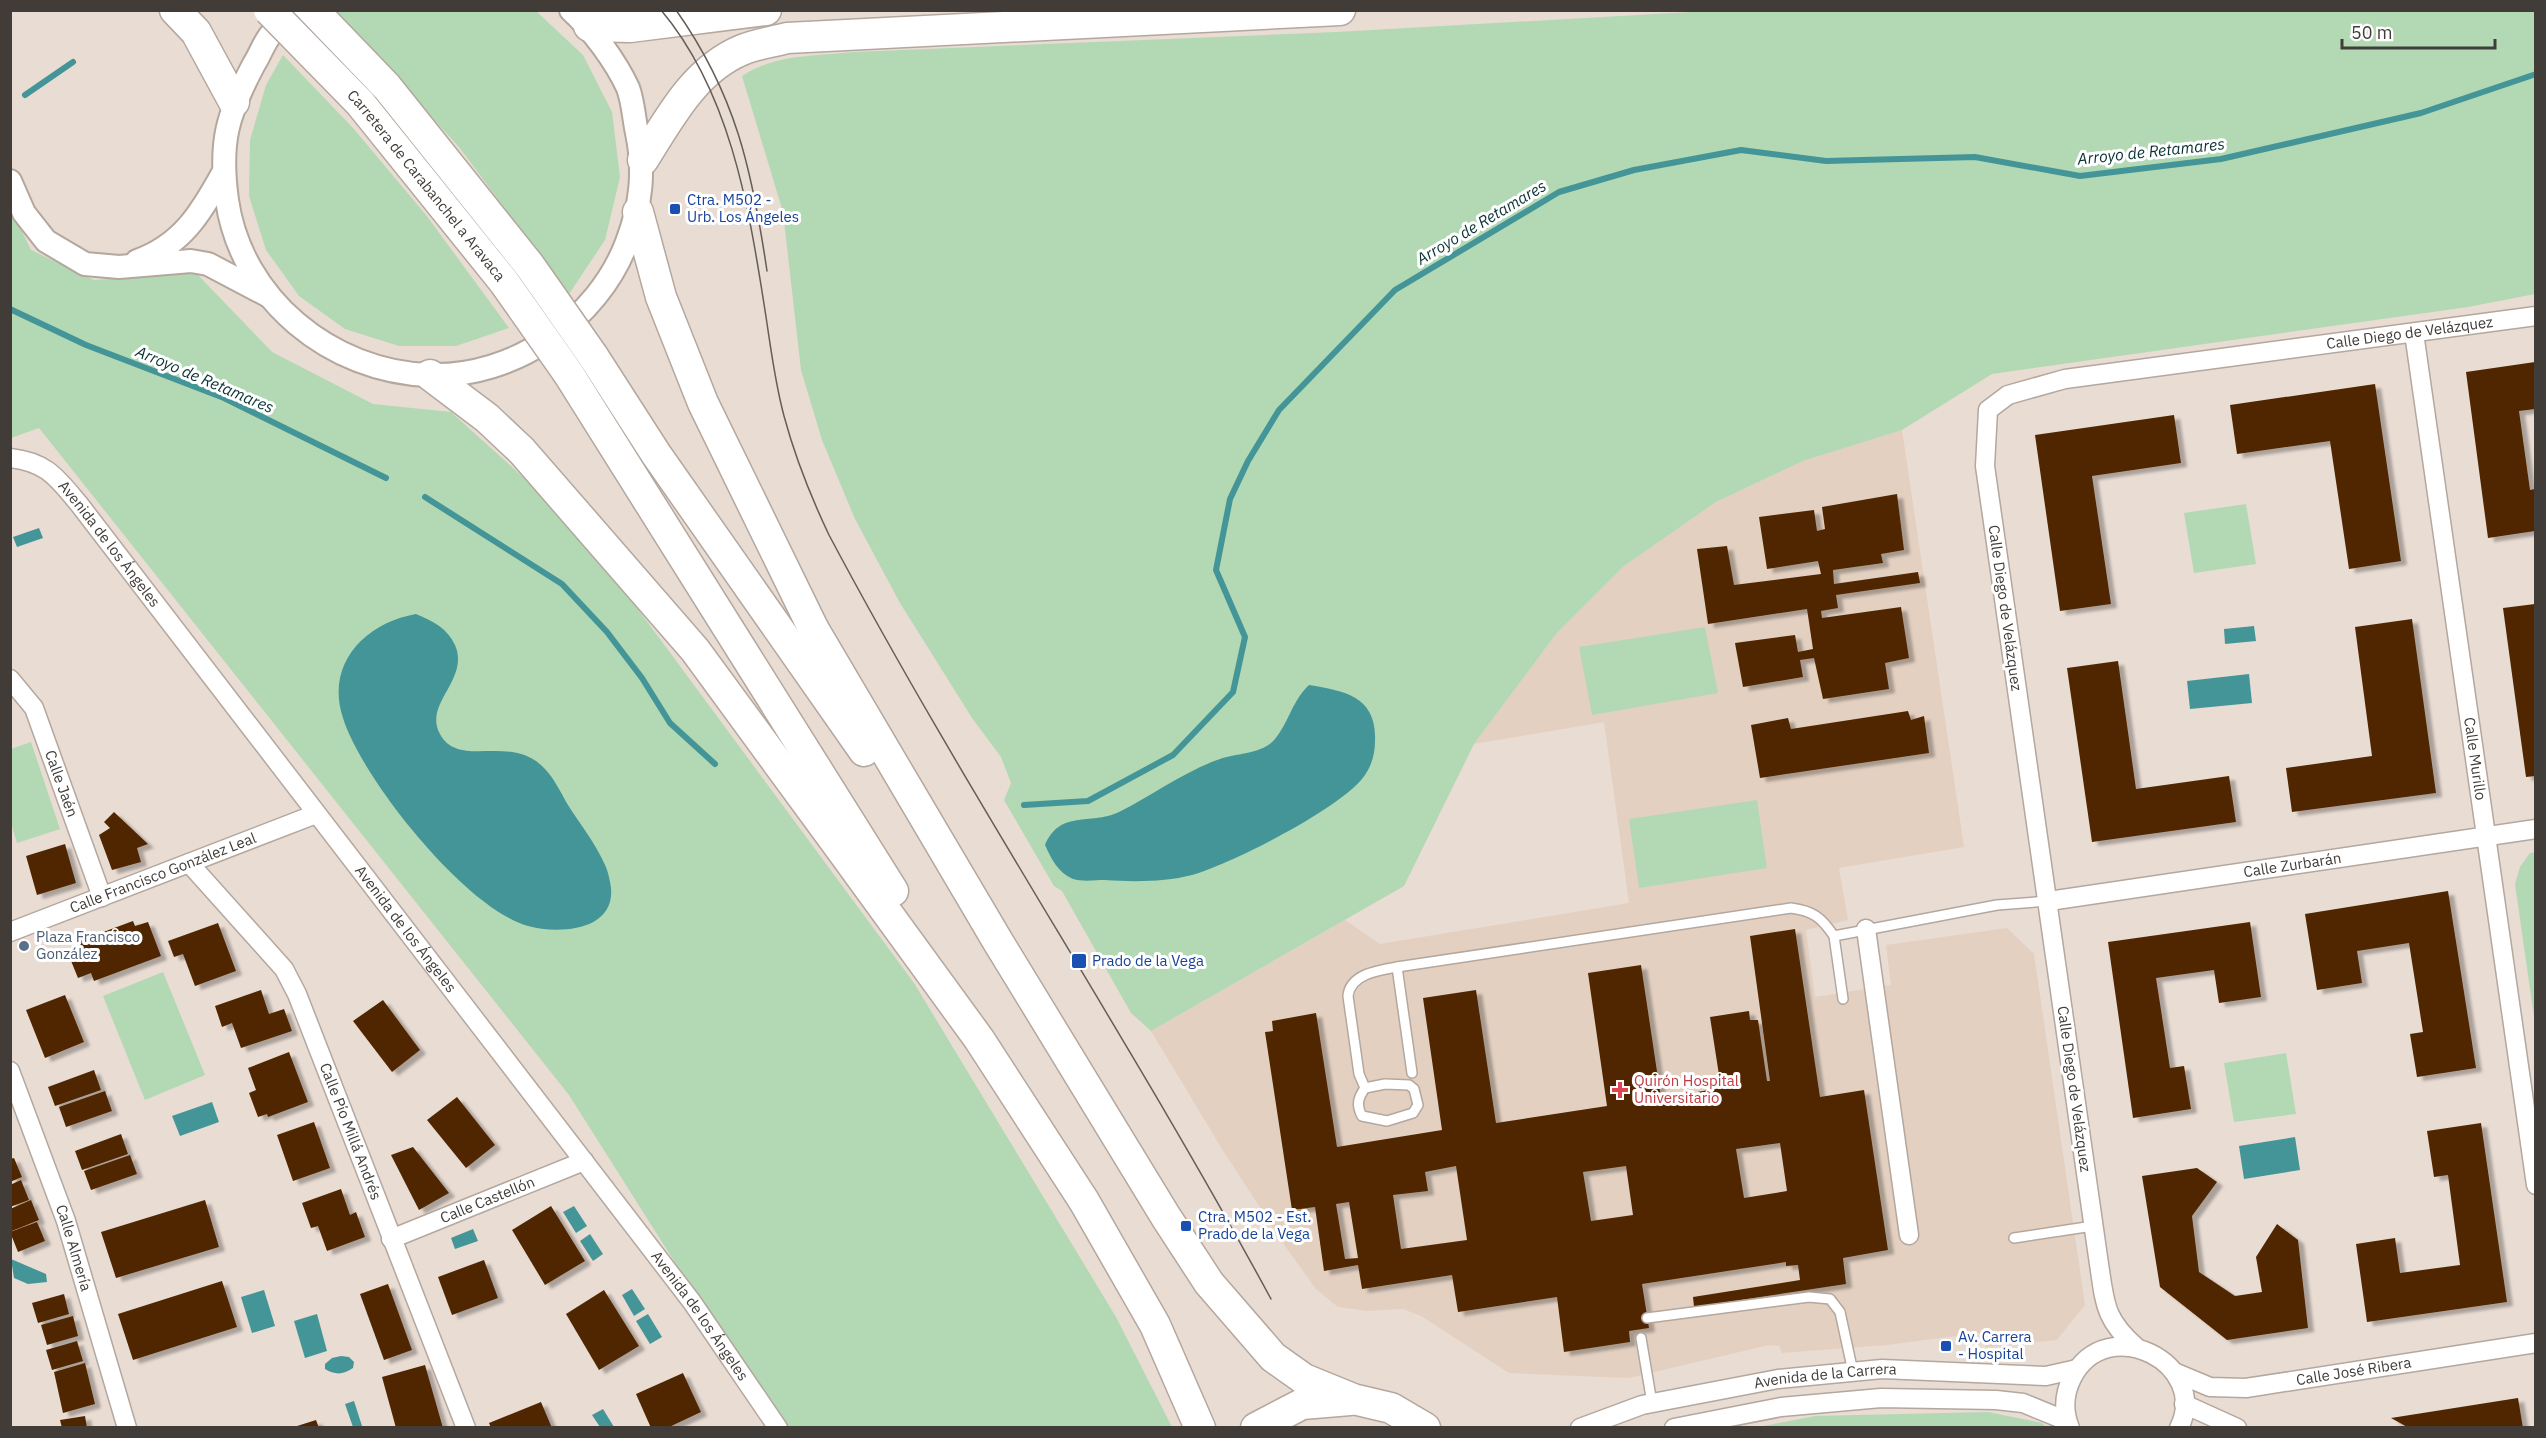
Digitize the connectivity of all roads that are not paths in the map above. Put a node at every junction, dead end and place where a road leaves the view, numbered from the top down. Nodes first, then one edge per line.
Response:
1 (175, 10) edge
2 (269, 10) edge
3 (299, 10) edge
4 (313, 10) edge
5 (766, 10) edge
6 (1340, 10) edge
7 (580, 18) edge
8 (234, 102) junction
9 (643, 160) junction
10 (224, 173) junction
11 (10, 181) edge
12 (638, 212) junction
13 (119, 267) junction
14 (268, 296) junction
15 (2535, 316) edge
16 (2414, 333) junction
17 (430, 375) junction
18 (10, 458) edge
19 (10, 679) edge
20 (316, 814) junction
21 (2535, 829) edge
22 (2486, 836) junction
23 (189, 863) junction
24 (102, 897) junction
25 (2049, 901) junction
26 (1866, 929) junction
27 (10, 932) edge
28 (1833, 936) junction
29 (997, 940) junction
30 (1397, 967) junction
31 (1843, 999) dead end
32 (979, 1039) junction
33 (10, 1071) edge
34 (1412, 1073) dead end
35 (1365, 1088) junction
36 (584, 1161) junction
37 (2535, 1185) edge
38 (2094, 1226) junction
39 (1909, 1235) dead end
40 (2014, 1238) dead end
41 (391, 1239) junction
42 (1647, 1318) dead end
43 (1641, 1338) dead end
44 (2535, 1343) edge
45 (2136, 1347) junction
46 (2077, 1369) junction
47 (1852, 1372) junction
48 (2174, 1372) junction
49 (1353, 1400) junction
50 (1652, 1403) junction
51 (2184, 1404) junction
52 (2068, 1424) edge
53 (127, 1428) edge
54 (466, 1428) edge
55 (778, 1428) edge
56 (1200, 1428) edge
57 (1256, 1428) edge
58 (1425, 1428) edge
59 (1580, 1428) edge
60 (1674, 1428) edge
61 (2179, 1428) edge
62 (2237, 1428) edge

1 - 8 highway
2 - 32 highway, Carretera de Carabanchel a Aravaca, bridge
3 - 8 street
4 - 29 highway, Carretera de Carabanchel a Aravaca, bridge
5 - 7 highway
6 - 9 highway
7 - 9 street
8 - 10 street
9 - 12 street
10 - 13 street
10 - 14 street
11 - 13 street
12 - 17 street
12 - 29 highway
13 - 14 street
14 - 17 street
15 - 16 street, Calle Diego de Velázquez
16 - 22 street, Calle Murillo
16 - 25 street, Calle Diego de Velázquez
17 - 32 highway
18 - 20 street, Avenida de los Ángeles
19 - 24 street, Calle Jaén
20 - 23 street, Calle Francisco González Leal
20 - 36 street, Avenida de los Ángeles
21 - 22 street, Calle Zurbarán
22 - 25 street, Calle Zurbarán
22 - 37 street, Calle Murillo
23 - 24 street, Calle Francisco González Leal
23 - 41 street, Calle Pío Millá Andrés
24 - 27 street, Calle Francisco González Leal
25 - 26 lane
25 - 38 street, Calle Diego de Velázquez
26 - 28 lane
26 - 39 street
28 - 30 lane
28 - 31 lane
29 - 49 highway
30 - 34 lane
30 - 35 lane
32 - 56 highway
33 - 53 street, Calle Almería
35 - 35 lane
36 - 41 street, Calle Castellón
36 - 55 street, Avenida de los Ángeles
38 - 40 lane
38 - 45 street, Calle Diego de Velázquez
41 - 54 street, Calle Pío Millá Andrés
42 - 47 lane
43 - 50 lane
44 - 48 street, Calle José Ribera
45 - 46 street
45 - 48 street, Calle José Ribera
46 - 47 street, Avenida de la Carrera
46 - 52 street
47 - 50 street, Avenida de la Carrera
48 - 51 street
49 - 57 highway
49 - 58 highway
50 - 59 street, Avenida de la Carrera
51 - 61 street
51 - 62 street
52 - 60 street, Avenida de la Carrera

